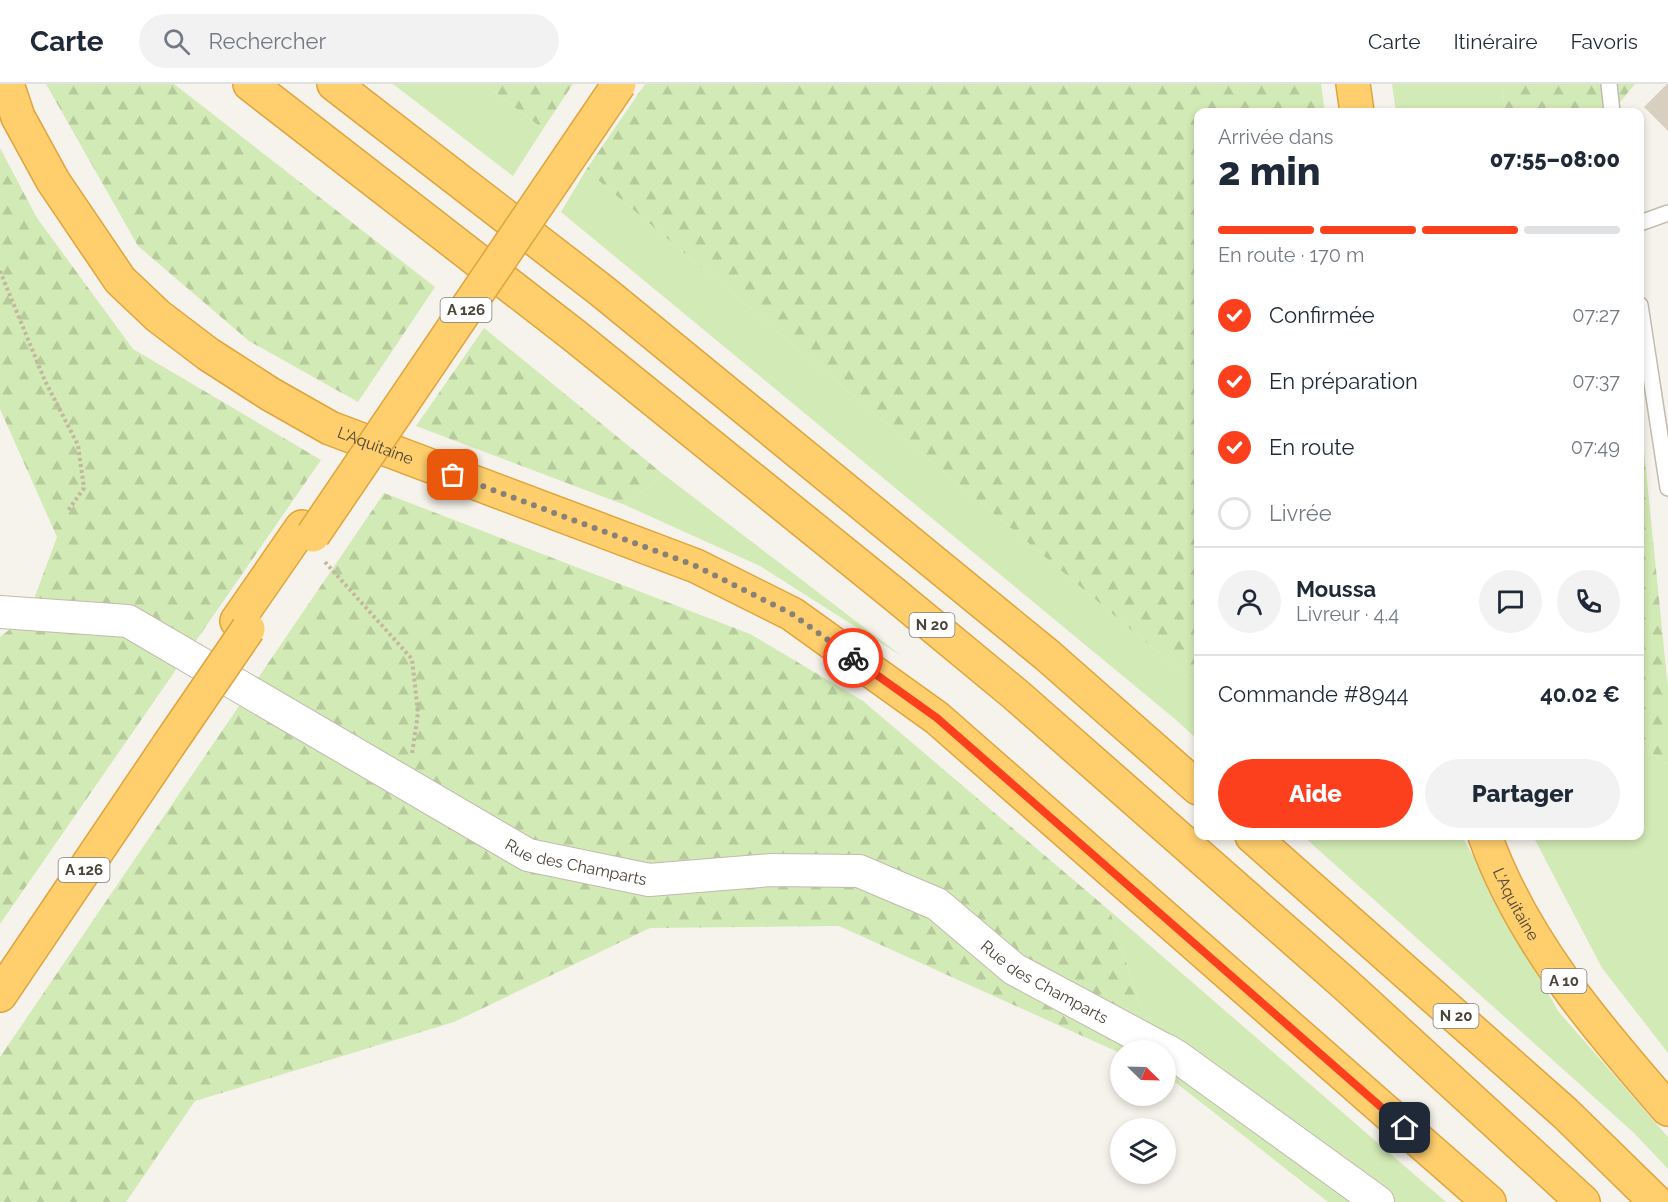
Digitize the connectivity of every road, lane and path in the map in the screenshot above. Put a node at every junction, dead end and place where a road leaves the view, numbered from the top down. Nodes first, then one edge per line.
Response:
1 (7, 84) edge
2 (250, 84) edge
3 (334, 84) edge
4 (602, 84) edge
5 (619, 84) edge
6 (1353, 84) edge
7 (1609, 84) edge
8 (1356, 108) edge
9 (1612, 108) edge
10 (1668, 213) edge
11 (1644, 222) edge
12 (0, 271) edge
13 (1644, 331) edge
14 (1668, 488) edge
15 (67, 512) dead end
16 (313, 541) junction
17 (0, 612) edge
18 (163, 742) junction
19 (1194, 784) edge
20 (407, 785) junction
21 (1257, 840) edge
22 (1486, 840) edge
23 (0, 973) edge
24 (0, 994) edge
25 (1146, 1040) edge
26 (1176, 1056) edge
27 (1668, 1109) edge
28 (1378, 1202) edge
29 (1489, 1202) edge
30 (1583, 1202) edge
31 (1656, 1202) edge

1 - 29 highway, L'Aquitaine
2 - 30 highway, N 20
3 - 19 highway
4 - 16 highway, A 126
5 - 16 highway, A 126, bridge
6 - 8 highway
7 - 9 lane
10 - 11 lane
12 - 15 path
13 - 14 lane
16 - 18 highway, A 126
16 - 20 path
17 - 20 street, Rue des Champarts
18 - 23 highway, A 126
18 - 24 highway, A 126
20 - 25 street, Rue des Champarts
21 - 31 highway, N 20
22 - 27 highway, L'Aquitaine / A 10
26 - 28 street, Rue des Champarts

